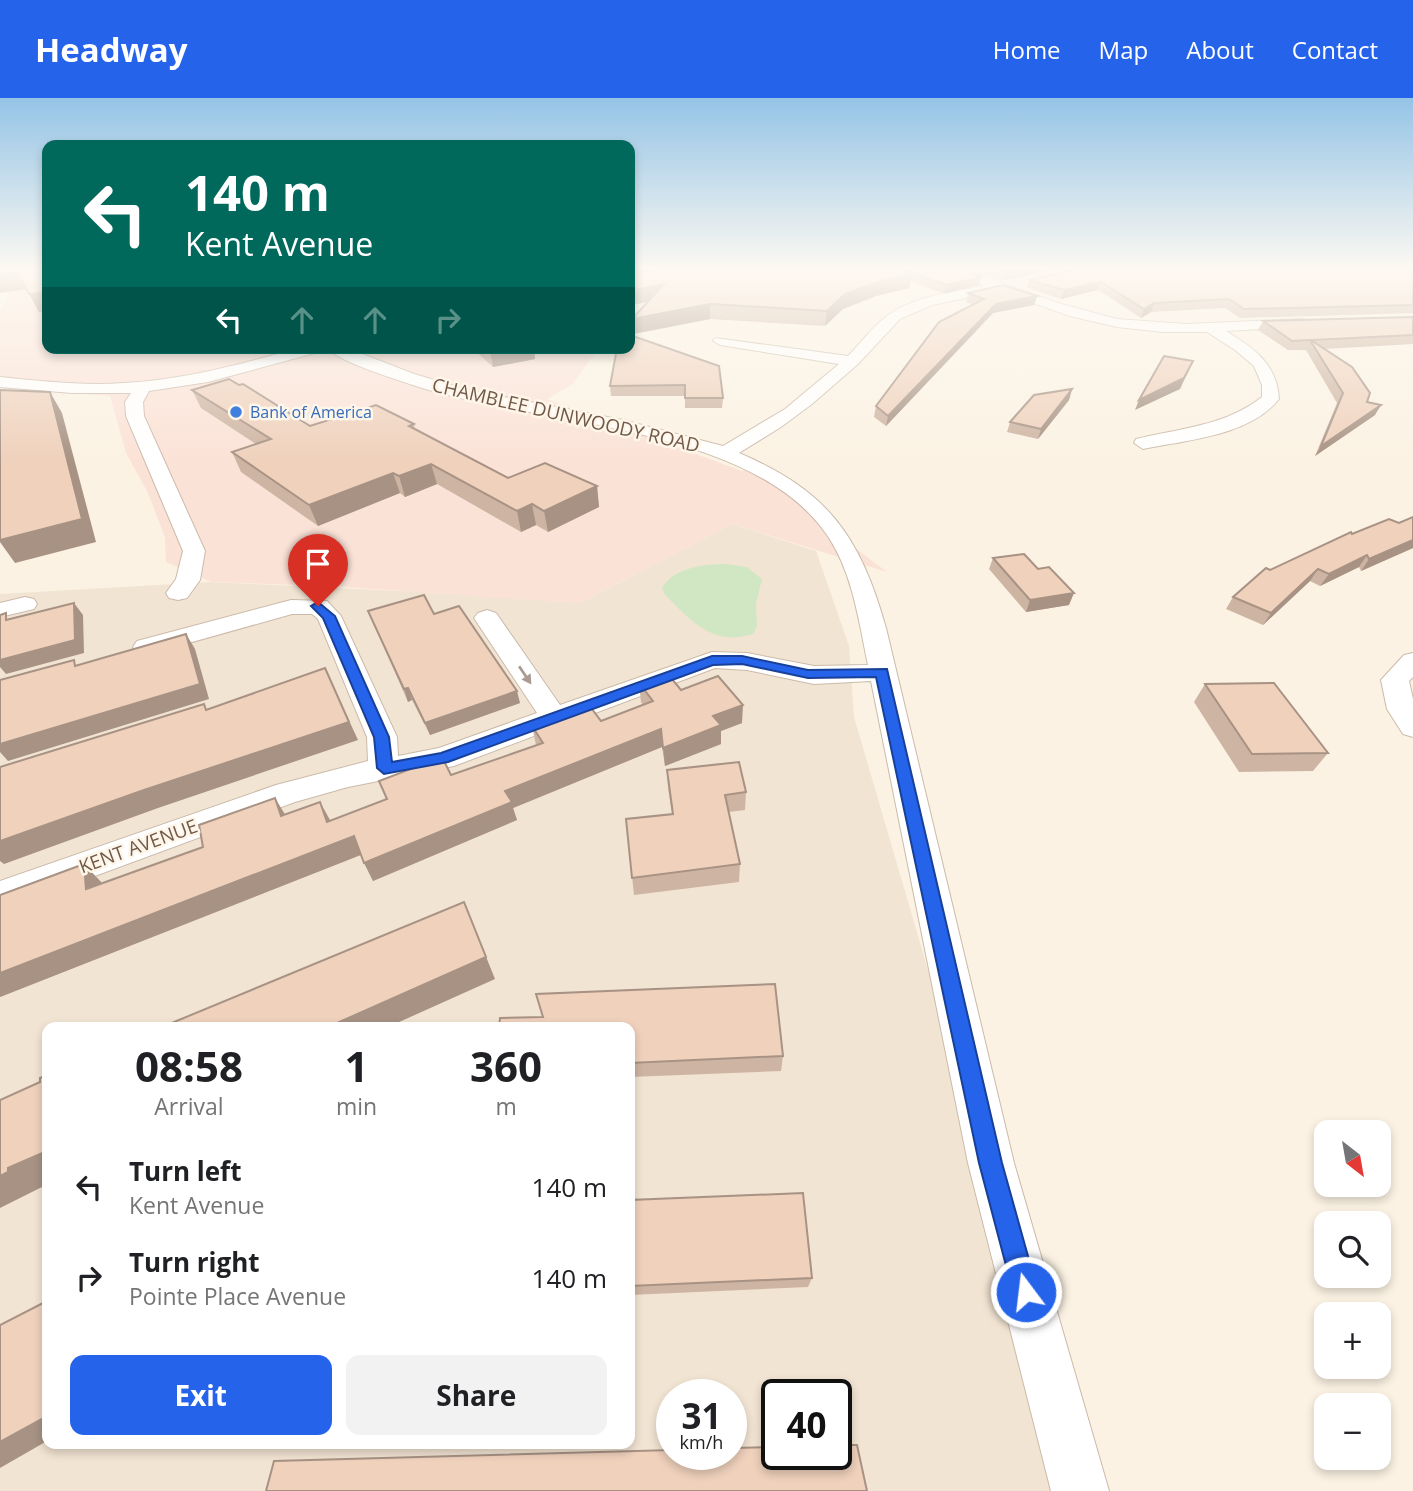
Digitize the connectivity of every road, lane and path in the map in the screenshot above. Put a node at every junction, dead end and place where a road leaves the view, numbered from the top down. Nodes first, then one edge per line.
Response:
1 (875, 333) edge
2 (1217, 333) edge
3 (720, 341) dead end
4 (295, 354) edge
5 (349, 354) edge
6 (852, 361) junction
7 (0, 382) edge
8 (143, 387) junction
9 (1143, 443) dead end
10 (724, 453) junction
11 (178, 593) dead end
12 (25, 604) dead end
13 (0, 610) edge
14 (492, 626) dead end
15 (128, 652) edge
16 (1413, 661) edge
17 (882, 672) junction
18 (554, 717) junction
19 (1413, 727) edge
20 (384, 768) junction
21 (0, 895) edge
22 (1080, 1491) edge

1 - 6 street
2 - 9 street
3 - 6 street
4 - 8 street
5 - 10 street, CHAMBLEE DUNWOODY ROAD
6 - 10 street
7 - 8 street
8 - 11 street
10 - 17 street, CHAMBLEE DUNWOODY ROAD
12 - 13 street
14 -> 18 street
15 - 20 street
16 - 19 street
17 - 18 street, KENT AVENUE
17 - 22 street, CHAMBLEE DUNWOODY ROAD
18 - 20 street, KENT AVENUE
20 - 21 street, KENT AVENUE

